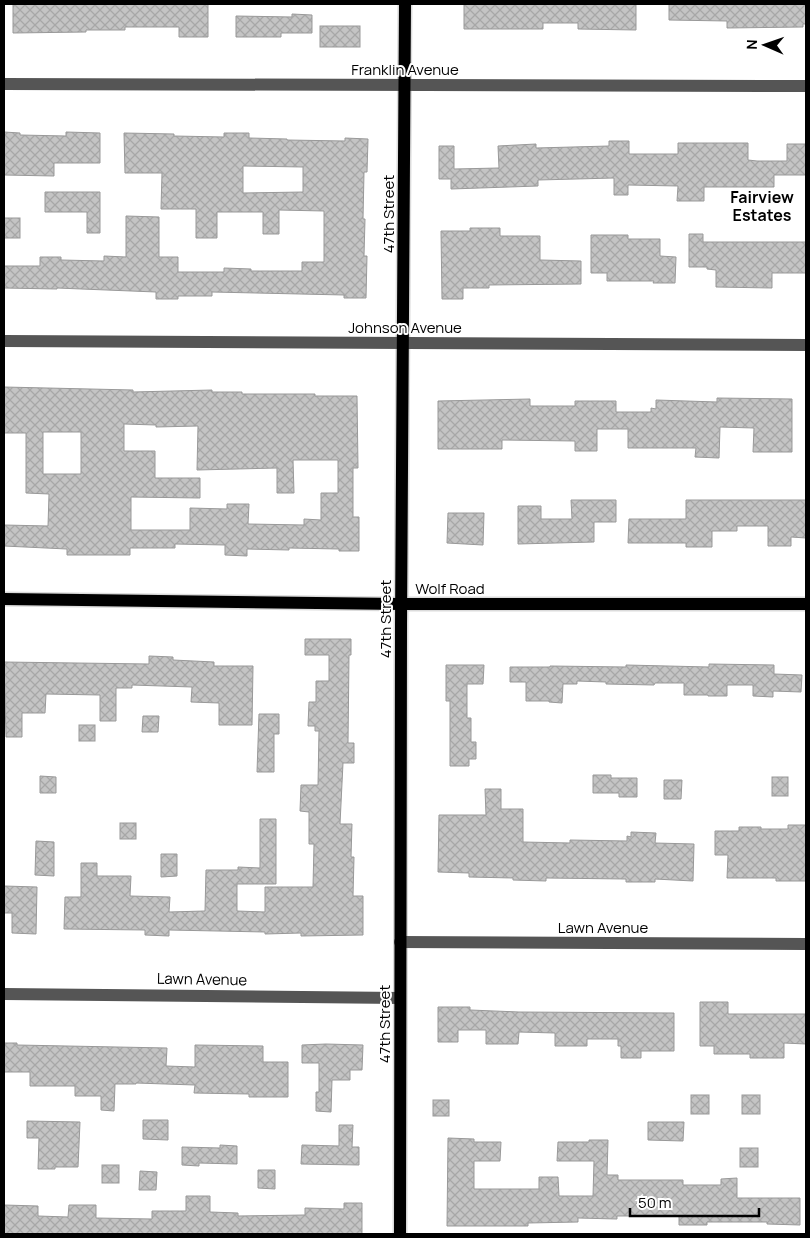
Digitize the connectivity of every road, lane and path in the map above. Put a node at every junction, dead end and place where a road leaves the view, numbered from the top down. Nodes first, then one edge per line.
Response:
1 (405, 4) edge
2 (4, 84) edge
3 (404, 85) junction
4 (806, 86) edge
5 (4, 341) edge
6 (403, 343) junction
7 (806, 345) edge
8 (4, 599) edge
9 (401, 604) junction
10 (806, 604) edge
11 (400, 942) junction
12 (806, 944) edge
13 (4, 994) edge
14 (400, 998) junction
15 (400, 1234) edge

1 - 3 main road, 47th Street
2 - 3 street, Franklin Avenue
3 - 4 street, Franklin Avenue
3 - 6 main road, 47th Street
5 - 6 street, Johnson Avenue
6 - 7 street, Johnson Avenue
6 - 9 main road, 47th Street
8 - 9 main road, Wolf Road
9 - 10 main road, Wolf Road
9 - 11 main road, 47th Street
11 - 12 street, Lawn Avenue
11 - 14 main road, 47th Street
13 - 14 street, Lawn Avenue
14 - 15 main road, 47th Street

